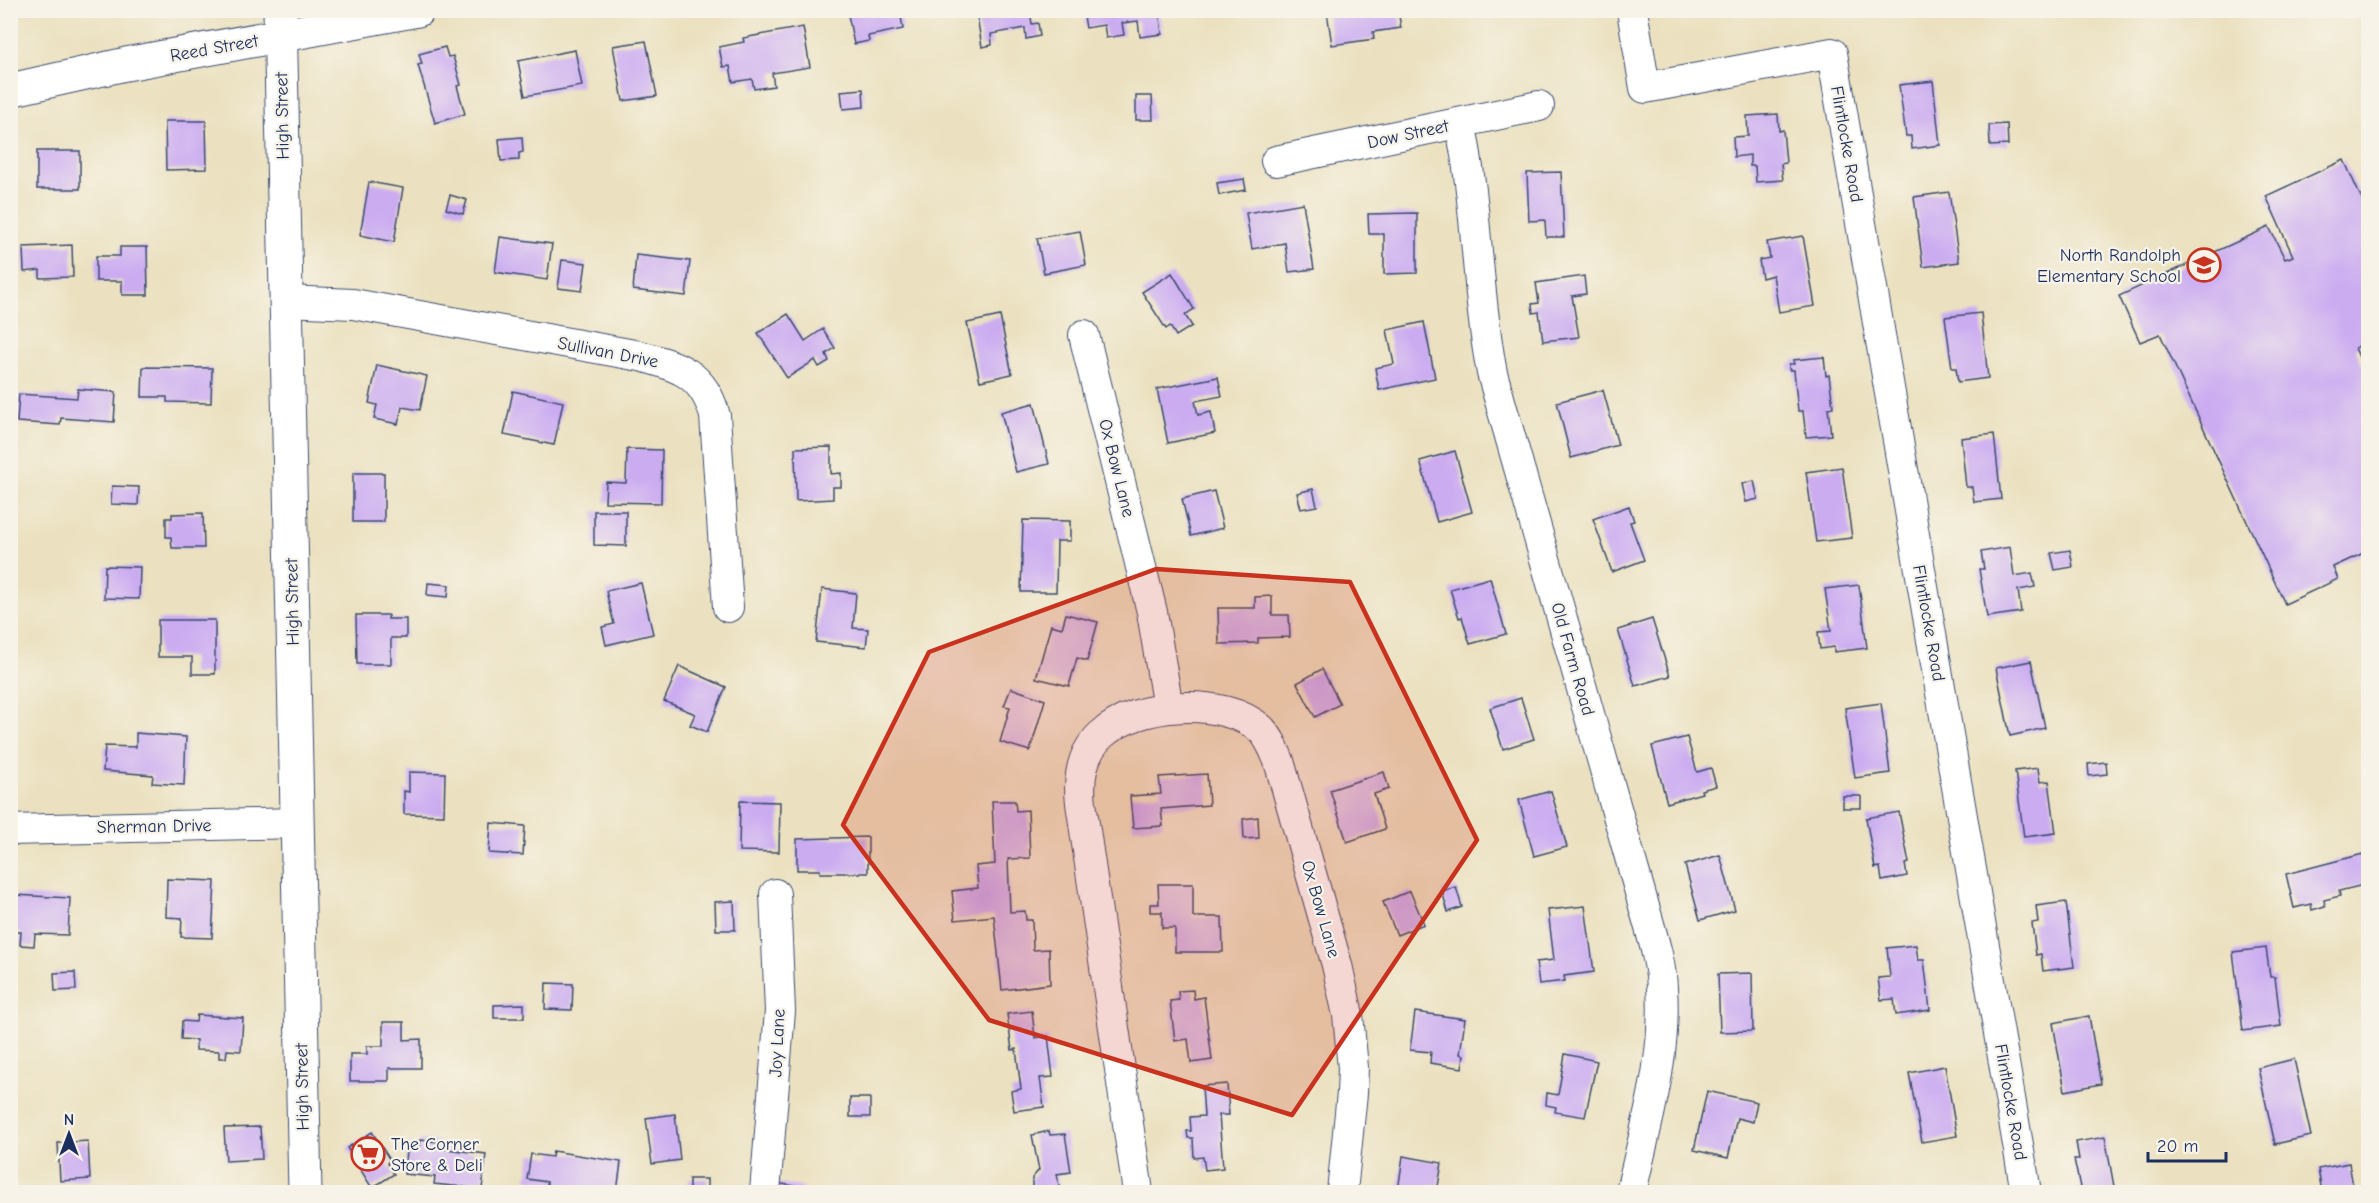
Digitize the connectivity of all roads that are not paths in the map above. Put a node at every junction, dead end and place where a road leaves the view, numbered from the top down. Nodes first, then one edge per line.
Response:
1 (418, 10) edge
2 (1632, 10) edge
3 (280, 23) edge
4 (10, 90) edge
5 (1539, 106) dead end
6 (1460, 123) junction
7 (1276, 161) dead end
8 (286, 301) junction
9 (1084, 335) dead end
10 (728, 607) dead end
11 (1168, 708) junction
12 (297, 823) junction
13 (10, 830) edge
14 (775, 894) dead end
15 (305, 1192) edge
16 (765, 1192) edge
17 (1138, 1192) edge
18 (1342, 1192) edge
19 (1631, 1192) edge
20 (2026, 1192) edge

1 - 3 main road, Reed Street
2 - 20 street, Flintlocke Road
3 - 4 main road, Reed Street
3 - 8 main road, High Street
5 - 6 street, Dow Street
6 - 7 street, Dow Street
6 - 19 street, Old Farm Road
8 - 10 street, Sullivan Drive
8 - 12 main road, High Street
9 - 11 street, Ox Bow Lane
11 - 17 street, Ox Bow Lane
11 - 18 street, Ox Bow Lane
12 - 13 street, Sherman Drive
12 - 15 main road, High Street
14 - 16 street, Joy Lane

